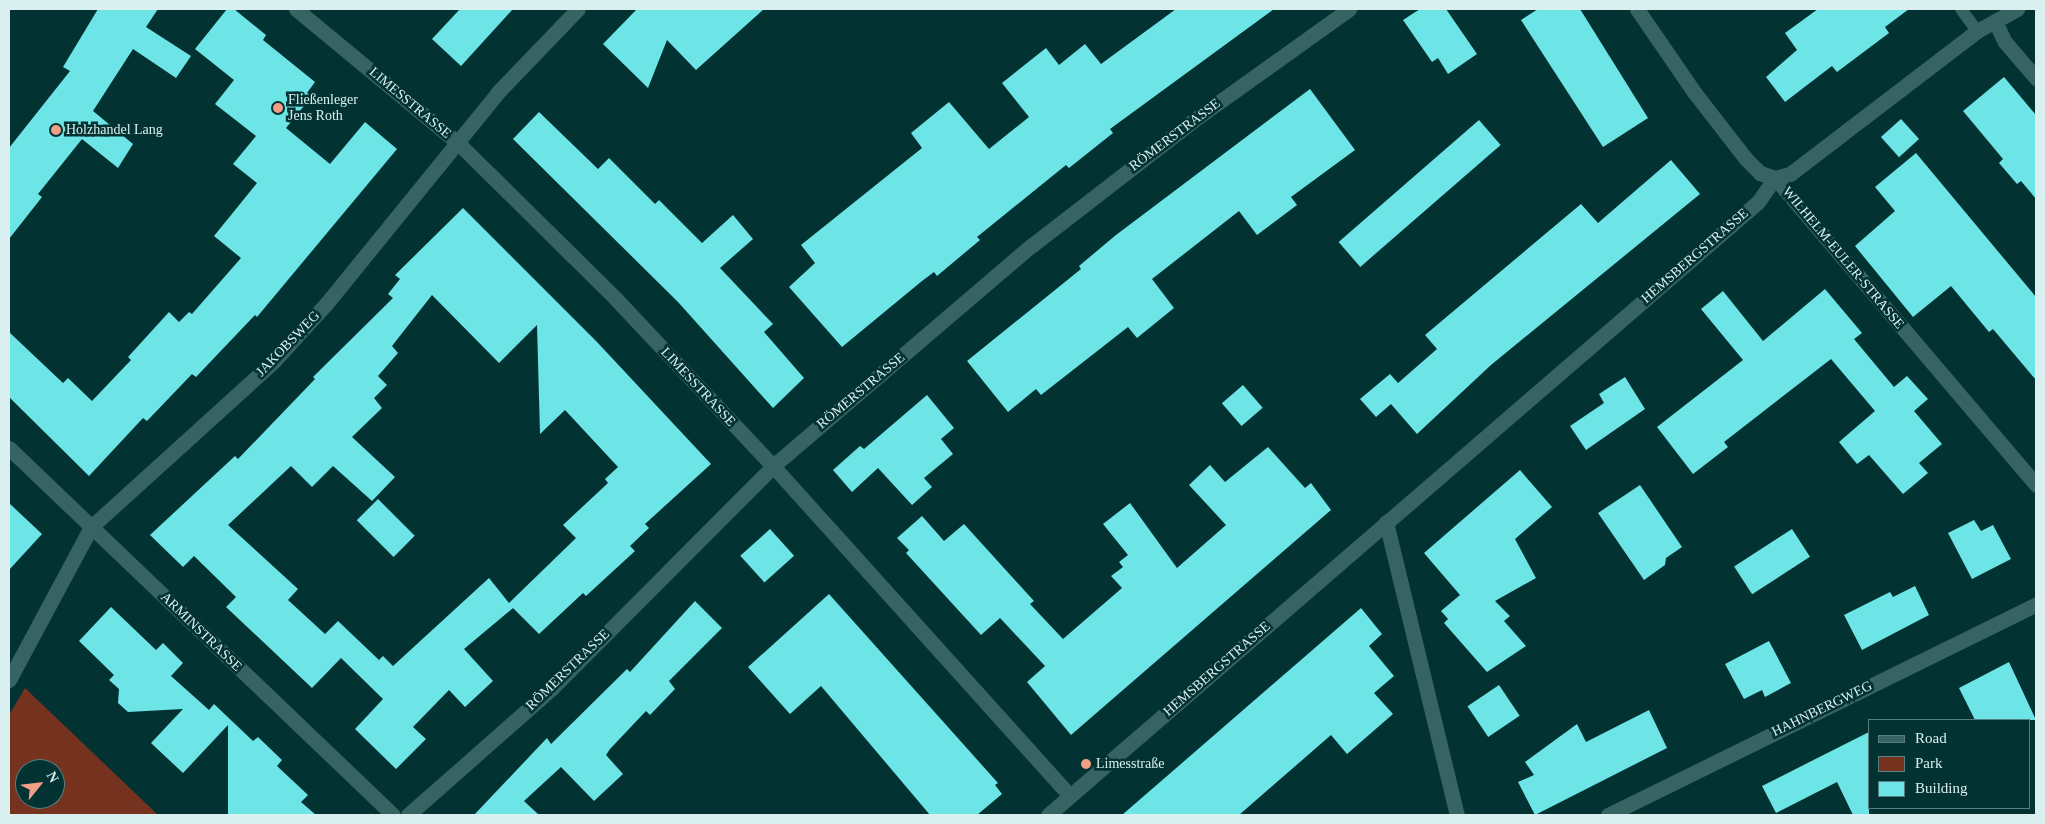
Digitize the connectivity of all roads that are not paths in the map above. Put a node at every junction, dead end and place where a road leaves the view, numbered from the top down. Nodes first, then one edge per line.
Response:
1 (296, 9) edge
2 (578, 9) edge
3 (1349, 9) edge
4 (1637, 9) edge
5 (1961, 9) edge
6 (2017, 9) edge
7 (1995, 21) junction
8 (1977, 31) junction
9 (2036, 78) edge
10 (457, 142) junction
11 (1776, 178) junction
12 (9, 448) edge
13 (772, 466) junction
14 (2036, 485) edge
15 (1386, 522) junction
16 (91, 527) junction
17 (2036, 604) edge
18 (9, 680) edge
19 (1070, 796) junction
20 (394, 815) edge
21 (408, 815) edge
22 (1048, 815) edge
23 (1457, 815) edge
24 (1608, 815) edge

1 - 10 street, LIMESSTRASSE
2 - 10 street, JAKOBSWEG
3 - 13 street, RÖMERSTRASSE
4 - 11 street, WILHELM-EULER-STRASSE
5 - 8 lane
6 - 7 street, HEMSBERGSTRASSE
7 - 8 street, HEMSBERGSTRASSE
7 - 9 street
8 - 11 street, HEMSBERGSTRASSE
10 - 13 street, LIMESSTRASSE
10 - 16 street, JAKOBSWEG
11 - 14 street, WILHELM-EULER-STRASSE
11 - 15 street, HEMSBERGSTRASSE
12 - 16 street, ARMINSTRASSE
13 - 19 street, LIMESSTRASSE
13 - 21 street, RÖMERSTRASSE
15 - 19 street, HEMSBERGSTRASSE
15 - 23 street
16 - 18 street, JAKOBSWEG
16 - 20 street, ARMINSTRASSE
17 - 24 street, HAHNBERGWEG
19 - 22 street, HEMSBERGSTRASSE

